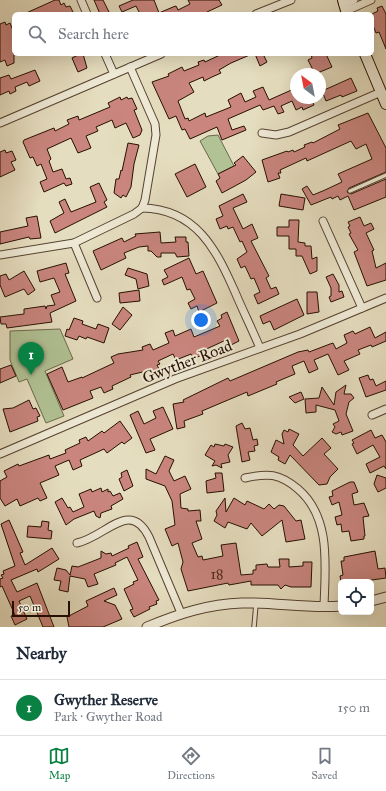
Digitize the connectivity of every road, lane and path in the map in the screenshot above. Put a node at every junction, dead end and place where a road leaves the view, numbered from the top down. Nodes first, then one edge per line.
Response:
1 (81, 0) edge
2 (286, 0) edge
3 (290, 0) edge
4 (354, 0) edge
5 (371, 0) edge
6 (278, 4) junction
7 (344, 6) edge
8 (86, 12) edge
9 (260, 12) edge
10 (106, 56) edge
11 (156, 56) edge
12 (366, 56) edge
13 (130, 67) junction
14 (114, 74) junction
15 (381, 92) junction
16 (386, 104) edge
17 (0, 123) edge
18 (262, 133) dead end
19 (386, 176) edge
20 (350, 191) dead end
21 (142, 208) junction
22 (323, 221) dead end
23 (74, 243) junction
24 (0, 255) edge
25 (97, 298) dead end
26 (386, 298) edge
27 (362, 308) junction
28 (260, 348) junction
29 (385, 411) edge
30 (372, 415) dead end
31 (0, 454) edge
32 (244, 478) dead end
33 (76, 543) dead end
34 (386, 597) edge
35 (374, 600) edge
36 (256, 603) junction
37 (338, 606) edge
38 (324, 607) junction
39 (181, 613) junction
40 (148, 627) edge
41 (254, 627) edge

1 - 8 street
2 - 6 street
3 - 6 street
4 - 7 street
5 - 7 street
6 - 9 street
10 - 14 street
11 - 13 street
12 - 15 main road
13 - 14 street
13 - 21 street
14 - 17 street
15 - 16 main road
15 - 18 street
19 - 20 lane
21 - 23 street
21 - 28 street
22 - 27 street
23 - 24 street
23 - 25 street
26 - 27 street, Gwyther Road
27 - 28 street, Gwyther Road
28 - 31 street, Gwyther Road
29 - 30 street
32 - 38 street
33 - 39 street
34 - 35 street
36 - 38 street
36 - 39 street
36 - 41 lane
37 - 38 street
39 - 40 street

